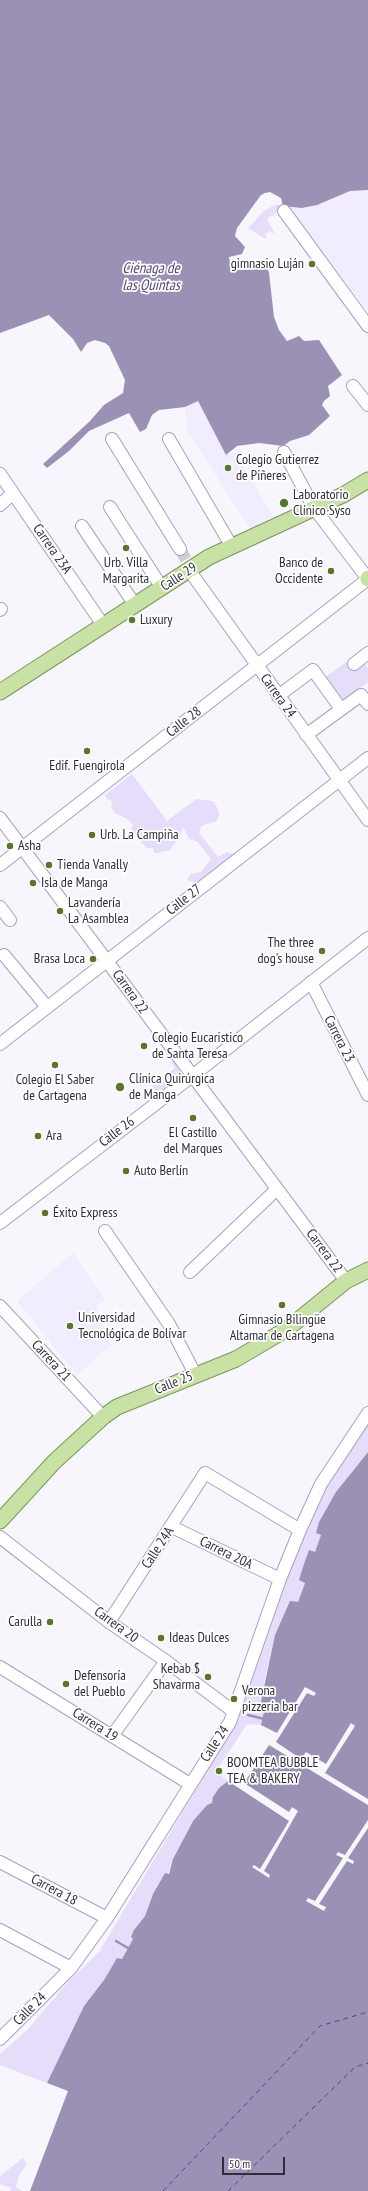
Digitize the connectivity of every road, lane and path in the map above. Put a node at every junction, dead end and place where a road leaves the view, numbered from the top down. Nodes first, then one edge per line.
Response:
1 (284, 211) dead end
2 (368, 326) edge
3 (353, 386) dead end
4 (368, 405) edge
5 (112, 439) dead end
6 (169, 439) dead end
7 (284, 452) dead end
8 (0, 474) edge
9 (368, 480) edge
10 (13, 493) junction
11 (0, 505) edge
12 (110, 507) dead end
13 (314, 508) junction
14 (82, 526) dead end
15 (232, 547) junction
16 (180, 549) tunnel mouth
17 (189, 567) junction
18 (368, 579) edge
19 (162, 588) junction
20 (135, 605) junction
21 (103, 625) junction
22 (368, 653) edge
23 (354, 664) dead end
24 (256, 666) junction
25 (1, 690) edge
26 (278, 696) junction
27 (368, 704) edge
28 (341, 709) junction
29 (306, 735) junction
30 (368, 758) edge
31 (339, 780) junction
32 (0, 818) edge
33 (368, 820) edge
34 (22, 848) junction
35 (0, 865) edge
36 (0, 907) edge
37 (10, 920) dead end
38 (368, 938) edge
39 (4, 955) dead end
40 (107, 960) junction
41 (311, 982) junction
42 (47, 1007) junction
43 (0, 1044) edge
44 (192, 1076) junction
45 (368, 1095) edge
46 (277, 1190) junction
47 (0, 1223) edge
48 (105, 1231) dead end
49 (368, 1270) edge
50 (190, 1272) dead end
51 (346, 1281) junction
52 (0, 1306) edge
53 (195, 1374) junction
54 (368, 1413) edge
55 (103, 1417) junction
56 (0, 1521) edge
57 (172, 1527) junction
58 (300, 1530) junction
59 (0, 1537) edge
60 (280, 1579) junction
61 (109, 1622) junction
62 (166, 1661) junction
63 (0, 1667) edge
64 (233, 1711) junction
65 (112, 1736) junction
66 (190, 1784) junction
67 (0, 1862) edge
68 (107, 1918) junction
69 (0, 1930) edge
70 (71, 1968) junction
71 (0, 2039) edge

1 - 2 street
3 - 4 street
5 - 16 street
6 - 15 street
7 - 13 street
8 - 10 street, Carrera 23A
9 - 13 main road, Calle 29
10 - 11 street
10 - 21 street, Carrera 23A
12 - 19 street
13 - 15 main road, Calle 29
13 - 18 street
14 - 20 street
15 - 17 main road, Calle 29
17 - 19 main road, Calle 29
17 - 24 street, Carrera 24
18 - 24 street, Calle 28
19 - 20 main road, Calle 29
20 - 21 main road, Calle 29
21 - 25 main road, Calle 29
22 - 23 street
24 - 26 street, Carrera 24
24 - 34 street, Calle 28
26 - 28 street
26 - 29 street, Carrera 24
27 - 28 street
28 - 29 street
29 - 31 street, Carrera 24
30 - 31 street, Calle 27
31 - 33 street, Carrera 24
31 - 40 street, Calle 27
32 - 34 street, Carrera 22
34 - 35 street, Calle 28
34 - 40 street, Carrera 22
36 - 37 street
38 - 41 street, Calle 26
39 - 42 street
40 - 42 street, Calle 27
40 - 44 street, Carrera 22
41 - 44 street, Calle 26
41 - 45 street, Carrera 23
42 - 43 street, Calle 27
44 - 46 street, Carrera 22
44 - 47 street, Calle 26
46 - 50 street
46 - 51 street, Carrera 22
48 - 53 street
49 - 51 main road, Calle 25
51 - 53 main road, Calle 25
52 - 55 street, Carrera 21
53 - 55 main road, Calle 25
54 - 58 street, Calle 24
55 - 56 main road, Calle 25
57 - 58 street, Calle 24A
57 - 60 street, Carrera 20A
57 - 61 street, Calle 24A
58 - 60 street, Calle 24
59 - 61 street, Carrera 20
60 - 64 street, Calle 24
61 - 62 street, Carrera 20
62 - 64 street, Carrera 20
62 - 65 street
63 - 65 street, Carrera 19
64 - 66 street, Calle 24
65 - 66 street, Carrera 19
66 - 68 street, Calle 24
67 - 68 street, Carrera 18
68 - 70 street, Calle 24
69 - 70 street
70 - 71 street, Calle 24

